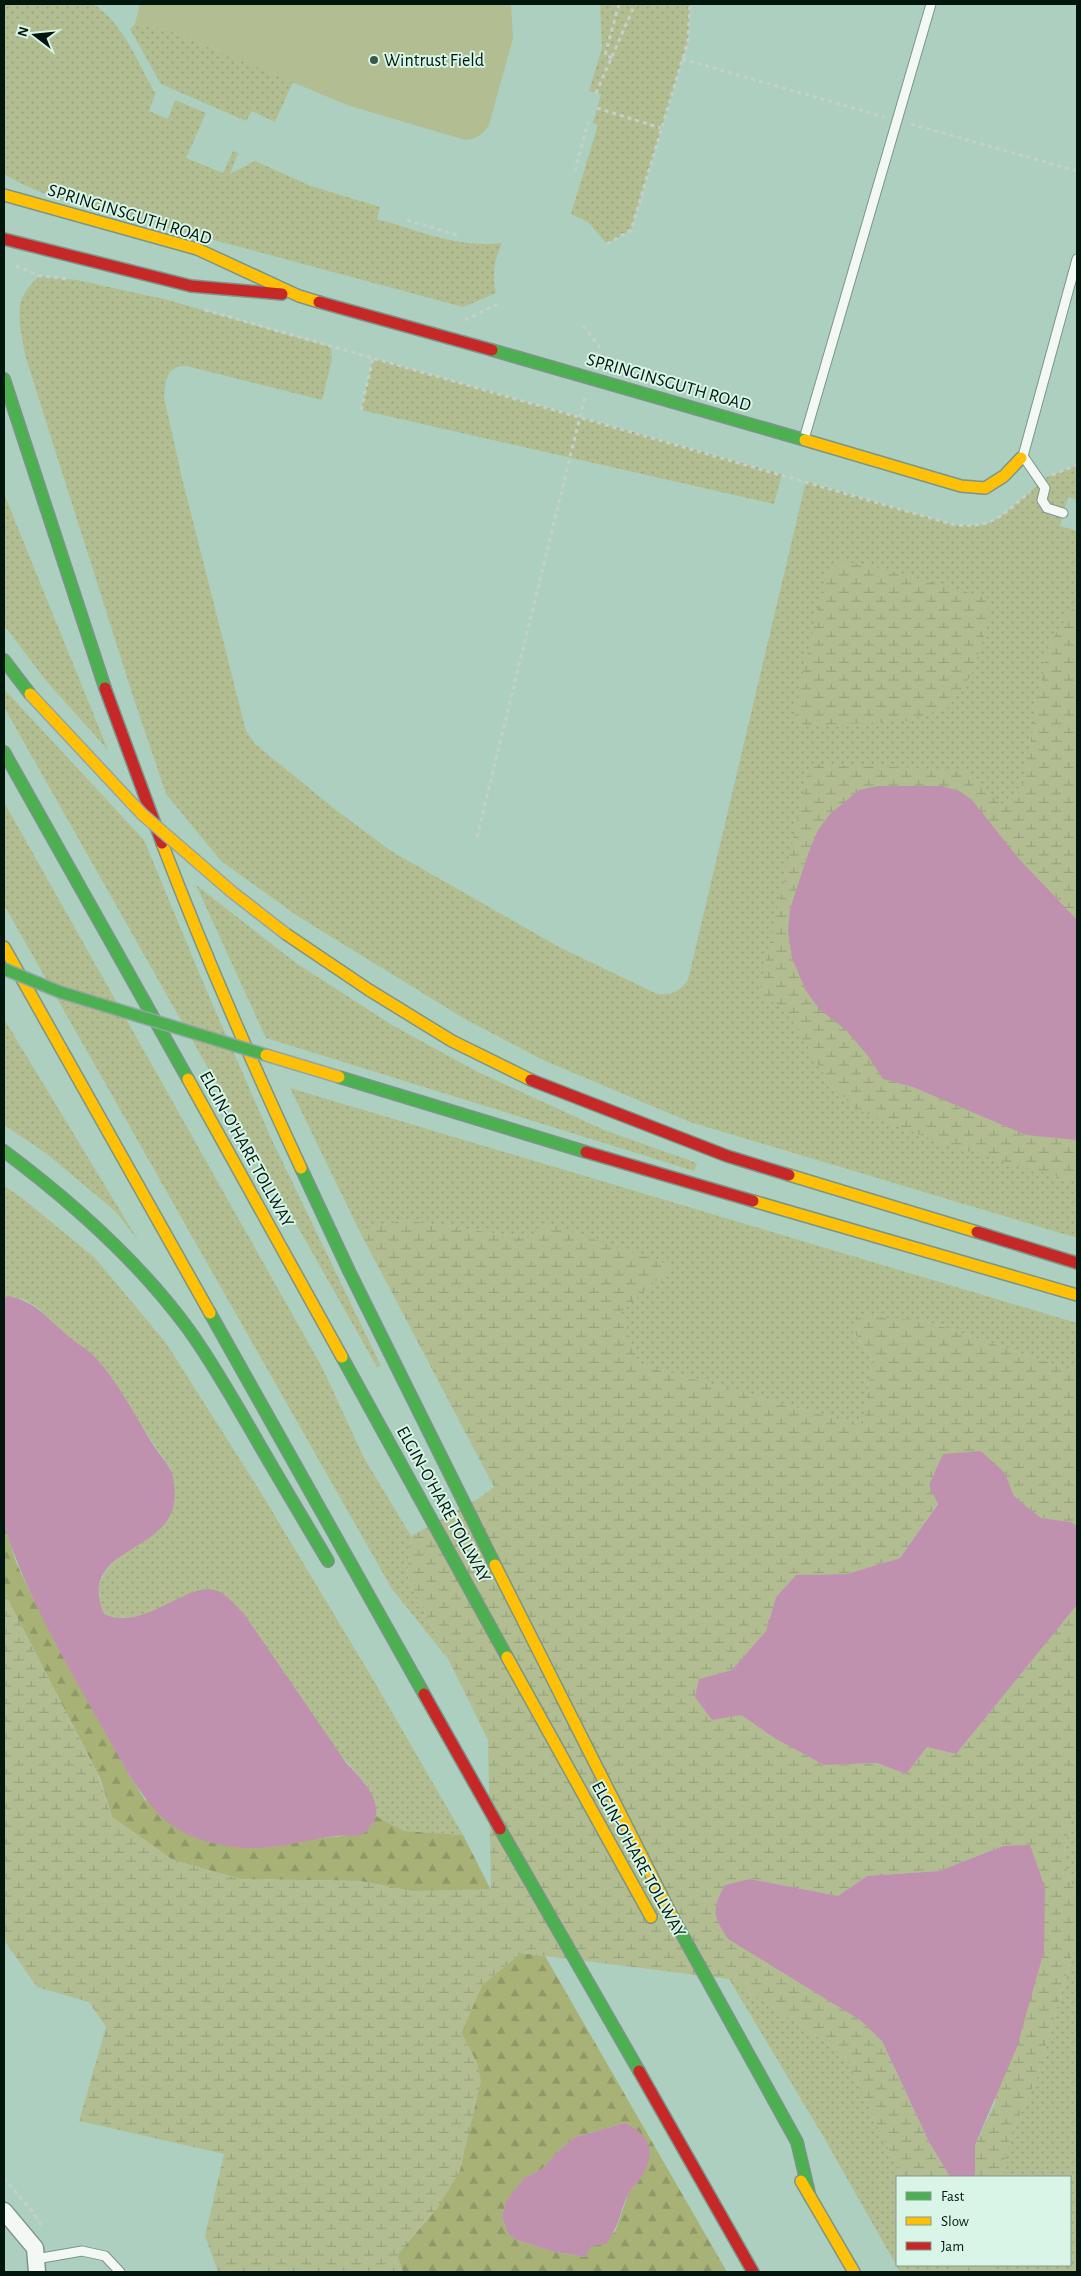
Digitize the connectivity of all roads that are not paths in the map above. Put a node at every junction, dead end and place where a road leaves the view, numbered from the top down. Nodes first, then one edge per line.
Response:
1 (932, 4) edge
2 (4, 195) edge
3 (4, 239) edge
4 (1077, 259) edge
5 (299, 296) junction
6 (4, 379) edge
7 (804, 439) junction
8 (1021, 458) dead end
9 (1063, 513) dead end
10 (4, 660) edge
11 (4, 752) edge
12 (4, 947) edge
13 (4, 969) edge
14 (4, 1151) edge
15 (1077, 1264) edge
16 (1077, 1295) edge
17 (333, 1568) dead end
18 (391, 1656) dead end
19 (415, 1679) junction
20 (658, 1930) dead end
21 (791, 2162) dead end
22 (810, 2197) junction
23 (4, 2211) edge
24 (37, 2266) edge
25 (120, 2272) edge
26 (753, 2272) edge
27 (854, 2272) edge

1 - 7 lane
2 - 5 main road, SPRINGINSGUTH ROAD
3 - 5 main road, SPRINGINSGUTH ROAD
4 - 9 lane
5 - 7 main road, SPRINGINSGUTH ROAD
6 - 22 main road
7 - 8 main road, SPRINGINSGUTH ROAD
10 - 15 main road, bridge
11 - 20 main road, ELGIN-O'HARE TOLLWAY
12 - 19 main road
13 - 16 main road, bridge
14 - 17 main road
18 - 19 main road
19 - 26 main road
21 - 22 main road
22 - 27 main road
23 - 24 street
24 - 25 lane

